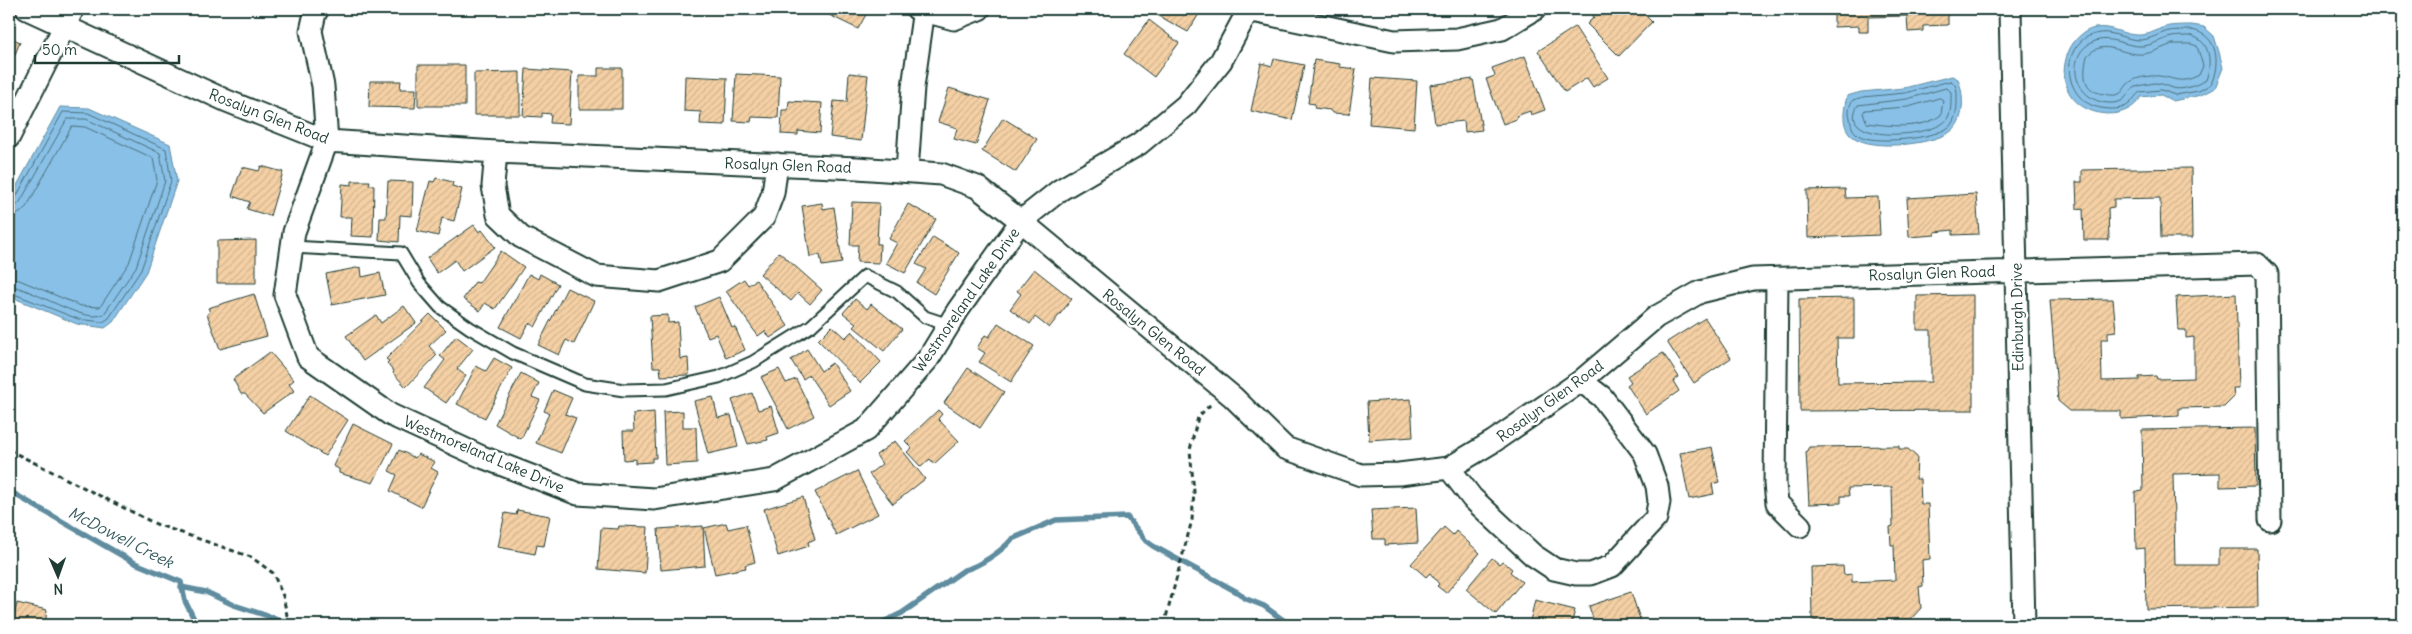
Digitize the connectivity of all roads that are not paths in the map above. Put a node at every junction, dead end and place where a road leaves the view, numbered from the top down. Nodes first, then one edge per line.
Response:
1 (28, 9) edge
2 (318, 9) edge
3 (922, 9) edge
4 (979, 9) edge
5 (1535, 9) edge
6 (2010, 9) edge
7 (1248, 10) edge
8 (69, 18) edge
9 (9, 137) edge
10 (327, 141) junction
11 (496, 152) junction
12 (777, 164) junction
13 (907, 171) junction
14 (1021, 221) junction
15 (292, 247) junction
16 (2016, 270) junction
17 (1777, 278) junction
18 (949, 325) junction
19 (1582, 381) junction
20 (1448, 468) junction
21 (2270, 520) dead end
22 (1800, 526) dead end
23 (2024, 625) edge

1 - 8 street, Rosalyn Glen Road
2 - 10 street, Westmoreland Lake Drive
3 - 4 street
3 - 13 street
5 - 7 street
6 - 16 street, Edinburgh Drive
7 - 14 street, Westmoreland Lake Drive
8 - 9 street
8 - 10 street, Rosalyn Glen Road
10 - 11 street, Rosalyn Glen Road
10 - 15 street, Westmoreland Lake Drive
11 - 12 street, Rosalyn Glen Road
11 - 12 street
12 - 13 street, Rosalyn Glen Road
13 - 14 street, Rosalyn Glen Road
14 - 18 street, Westmoreland Lake Drive
14 - 20 street, Rosalyn Glen Road
15 - 18 lane
15 - 18 street, Westmoreland Lake Drive
16 - 17 street, Rosalyn Glen Road
16 - 21 street, Rosalyn Glen Road
16 - 23 street, Edinburgh Drive
17 - 19 street, Rosalyn Glen Road
17 - 22 street
19 - 20 street, Rosalyn Glen Road
19 - 20 street

